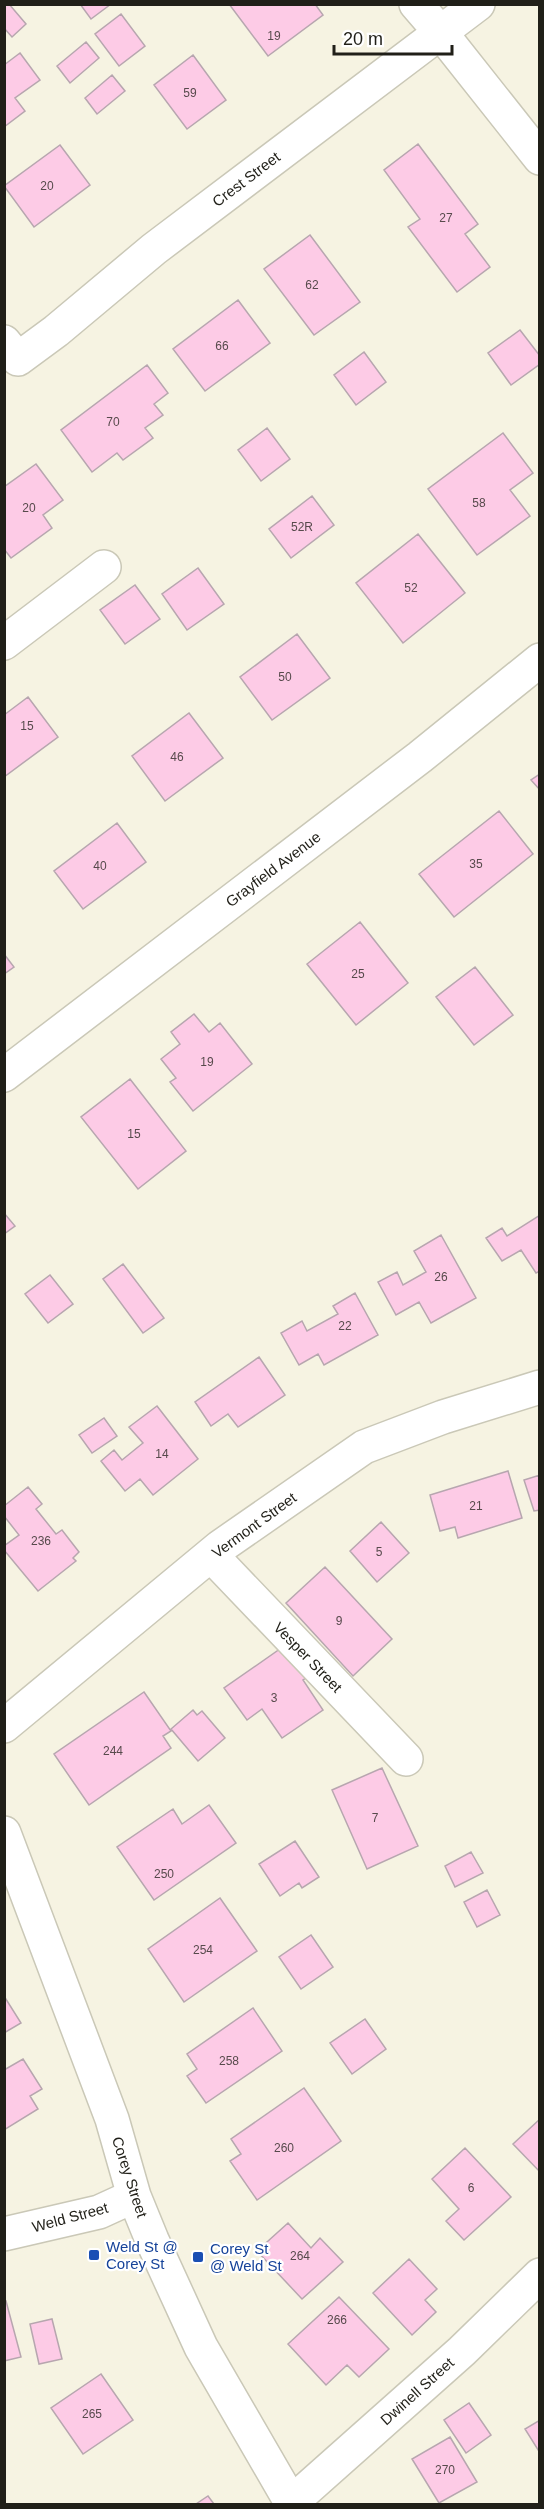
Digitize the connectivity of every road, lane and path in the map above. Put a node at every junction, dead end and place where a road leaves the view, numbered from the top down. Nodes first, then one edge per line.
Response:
1 (416, 4) edge
2 (478, 4) edge
3 (441, 33) junction
4 (540, 158) edge
5 (11, 351) edge
6 (104, 567) dead end
7 (4, 643) edge
8 (540, 660) edge
9 (4, 1075) edge
10 (540, 1388) edge
11 (211, 1555) junction
12 (4, 1726) edge
13 (406, 1759) dead end
14 (4, 1833) edge
15 (134, 2196) junction
16 (4, 2234) edge
17 (540, 2275) edge
18 (292, 2504) edge

1 - 3 street
2 - 3 street, Crest Street
3 - 4 street
3 - 5 street, Crest Street
6 - 7 street
8 - 9 street, Grayfield Avenue
10 - 11 street, Vermont Street
11 - 12 street, Vermont Street
11 - 13 street, Vesper Street
14 - 15 street, Corey Street
15 - 16 street, Weld Street
15 - 18 street, Corey Street
17 - 18 street, Dwinell Street

